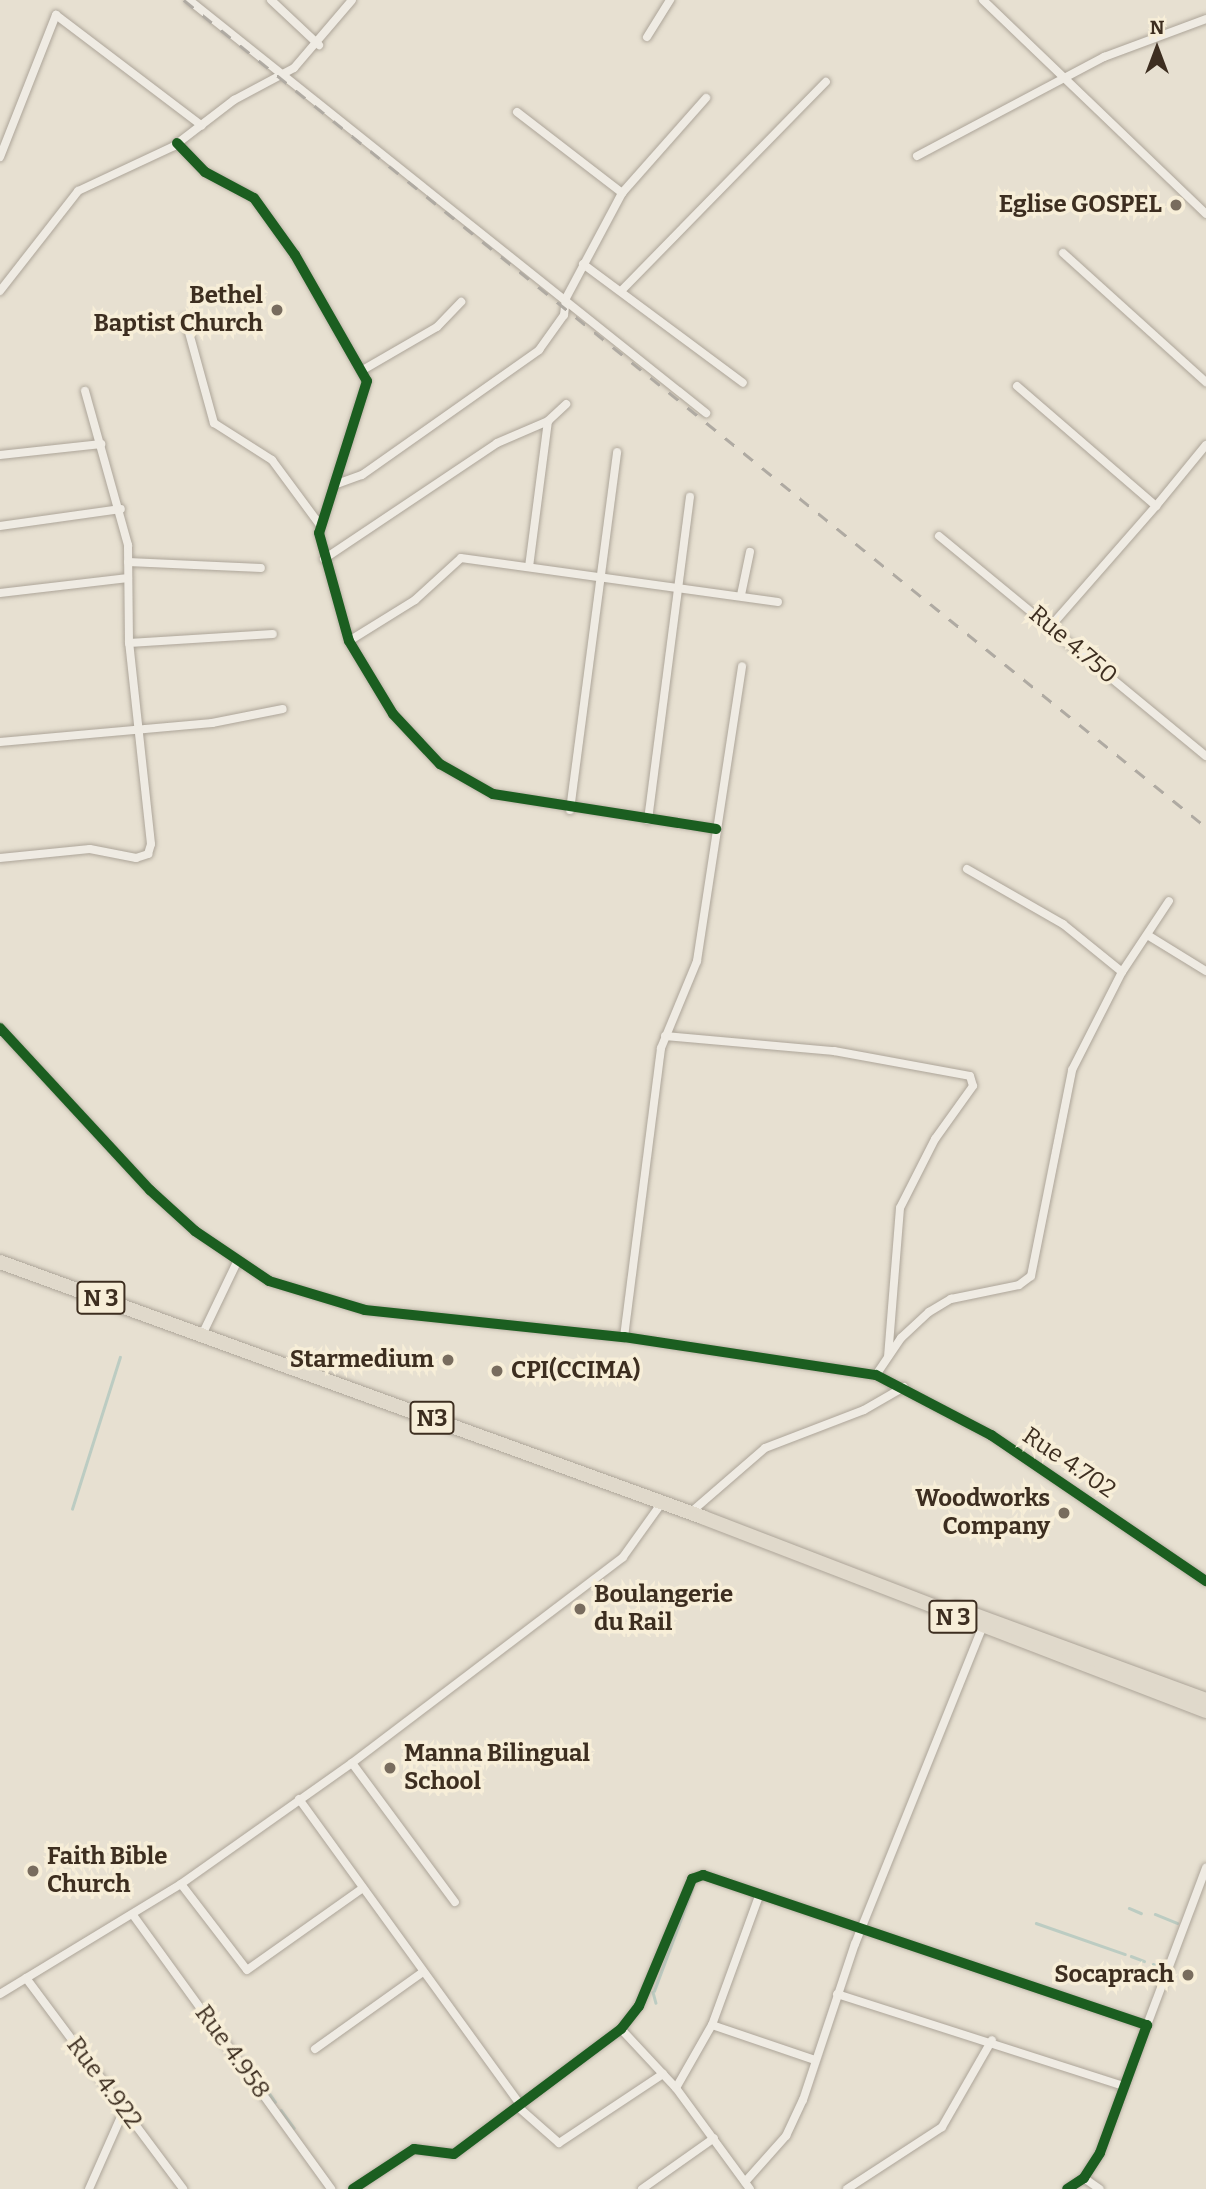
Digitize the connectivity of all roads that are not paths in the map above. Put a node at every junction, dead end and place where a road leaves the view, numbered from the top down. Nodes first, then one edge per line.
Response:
1 (189, 0) edge
2 (271, 0) edge
3 (352, 0) edge
4 (670, 0) edge
5 (983, 0) edge
6 (1206, 19) edge
7 (647, 37) dead end
8 (319, 45) junction
9 (283, 74) junction
10 (1069, 79) junction
11 (826, 82) dead end
12 (706, 98) dead end
13 (517, 112) dead end
14 (202, 126) junction
15 (177, 143) junction
16 (0, 156) edge
17 (917, 156) dead end
18 (622, 193) junction
19 (1206, 214) edge
20 (1063, 253) dead end
21 (583, 264) junction
22 (623, 289) junction
23 (0, 291) edge
24 (566, 298) junction
25 (461, 302) dead end
26 (185, 318) dead end
27 (361, 371) junction
28 (1206, 382) edge
29 (743, 383) dead end
30 (1017, 386) dead end
31 (85, 391) dead end
32 (566, 404) dead end
33 (706, 413) dead end
34 (548, 421) junction
35 (101, 444) junction
36 (1206, 445) edge
37 (617, 452) dead end
38 (0, 455) edge
39 (334, 485) junction
40 (690, 496) dead end
41 (1156, 506) junction
42 (121, 509) junction
43 (320, 525) junction
44 (0, 526) edge
45 (939, 536) dead end
46 (750, 552) dead end
47 (324, 559) junction
48 (128, 562) junction
49 (529, 566) junction
50 (261, 568) dead end
51 (128, 579) junction
52 (599, 580) junction
53 (680, 588) junction
54 (0, 593) edge
55 (741, 595) junction
56 (778, 602) dead end
57 (1050, 627) junction
58 (273, 634) dead end
59 (348, 640) junction
60 (129, 643) junction
61 (742, 666) dead end
62 (283, 709) dead end
63 (136, 728) junction
64 (0, 742) edge
65 (1206, 756) edge
66 (570, 810) junction
67 (648, 820) junction
68 (716, 829) junction
69 (0, 858) edge
70 (967, 869) dead end
71 (1169, 901) dead end
72 (1149, 936) junction
73 (1206, 971) edge
74 (1122, 972) junction
75 (0, 1028) edge
76 (666, 1036) junction
77 (0, 1262) edge
78 (237, 1262) junction
79 (202, 1335) junction
80 (624, 1337) junction
81 (888, 1356) junction
82 (876, 1375) junction
83 (904, 1387) junction
84 (661, 1504) junction
85 (696, 1515) junction
86 (1206, 1581) edge
87 (982, 1628) junction
88 (1061, 1652) junction
89 (1206, 1700) edge
90 (1206, 1711) edge
91 (352, 1763) junction
92 (299, 1799) junction
93 (1206, 1868) edge
94 (181, 1884) junction
95 (363, 1888) junction
96 (759, 1896) junction
97 (455, 1902) dead end
98 (134, 1915) junction
99 (863, 1928) junction
100 (423, 1972) junction
101 (26, 1978) junction
102 (0, 1994) edge
103 (837, 1994) junction
104 (712, 2025) junction
105 (1147, 2025) junction
106 (621, 2029) junction
107 (992, 2040) junction
108 (316, 2049) dead end
109 (815, 2060) junction
110 (663, 2074) junction
111 (1124, 2086) junction
112 (676, 2088) junction
113 (518, 2105) junction
114 (124, 2110) junction
115 (714, 2138) junction
116 (1084, 2178) junction
117 (747, 2186) edge
118 (89, 2189) edge
119 (183, 2189) edge
120 (331, 2189) edge
121 (353, 2189) edge
122 (642, 2189) edge
123 (847, 2189) edge
124 (1067, 2189) edge
125 (1100, 2189) edge

1 - 9 street
2 - 8 street
3 - 8 street
4 - 7 street
5 - 10 street
6 - 10 street
8 - 9 street
9 - 14 street
9 - 24 street
10 - 17 street
10 - 19 street
11 - 22 street
12 - 18 street
13 - 18 street
14 - 15 street
14 - 16 street
15 - 23 street
15 - 27 street
18 - 21 street
20 - 28 street
21 - 22 street
21 - 24 street
22 - 29 street
24 - 33 street
24 - 39 street
25 - 27 street
26 - 43 street
27 - 39 street
30 - 41 street
31 - 35 street
32 - 34 street
34 - 47 street
34 - 49 street
35 - 38 street
35 - 42 street
36 - 41 street
37 - 52 street
39 - 43 street
40 - 53 street
41 - 57 street
42 - 44 street
42 - 48 street
43 - 47 street
45 - 57 street, Rue 4.750
46 - 55 street
47 - 59 street
48 - 50 street
48 - 51 street
49 - 52 street
49 - 59 street
51 - 54 street
51 - 60 street
52 - 53 street
52 - 66 street
53 - 55 street
53 - 67 street
55 - 56 street
57 - 65 street, Rue 4.750
58 - 60 street
59 - 66 street
60 - 63 street
61 - 68 street
62 - 63 street
63 - 64 street
63 - 69 street
66 - 67 street
67 - 68 street
68 - 76 street
70 - 74 street
71 - 72 street
72 - 73 street
72 - 74 street
74 - 81 street
75 - 78 street, Rue 4.702
76 - 80 street
76 - 81 street
77 - 79 highway, N 3
78 - 79 street
78 - 80 street, Rue 4.702
79 - 84 highway, N3
80 - 82 street, Rue 4.702
81 - 82 street
82 - 83 street, Rue 4.702
83 - 85 street
83 - 86 street, Rue 4.702
84 - 85 highway, N 3
84 - 91 street
85 - 87 highway, N 3
85 - 88 highway, N 3
87 - 88 highway, N 3
87 - 99 street
88 - 89 highway, N 3
88 - 90 highway, N 3
91 - 92 street
91 - 97 street
92 - 94 street
92 - 95 street
93 - 105 street
94 - 95 street
94 - 98 street
95 - 100 street
96 - 99 street
96 - 104 street
96 - 106 street
98 - 101 street
98 - 120 street, Rue 4.958
99 - 103 street
99 - 105 street
100 - 108 street
100 - 113 street
101 - 102 street
101 - 114 street, Rue 4.922
103 - 107 street
103 - 109 street
104 - 109 street
104 - 112 street
105 - 111 street
106 - 110 street
106 - 113 street
107 - 111 street
107 - 123 street
109 - 117 street
110 - 112 street
110 - 113 street
111 - 116 street
112 - 115 street
113 - 121 street
114 - 118 street
114 - 119 street, Rue 4.922
115 - 117 street
115 - 122 street
116 - 124 street
116 - 125 street

